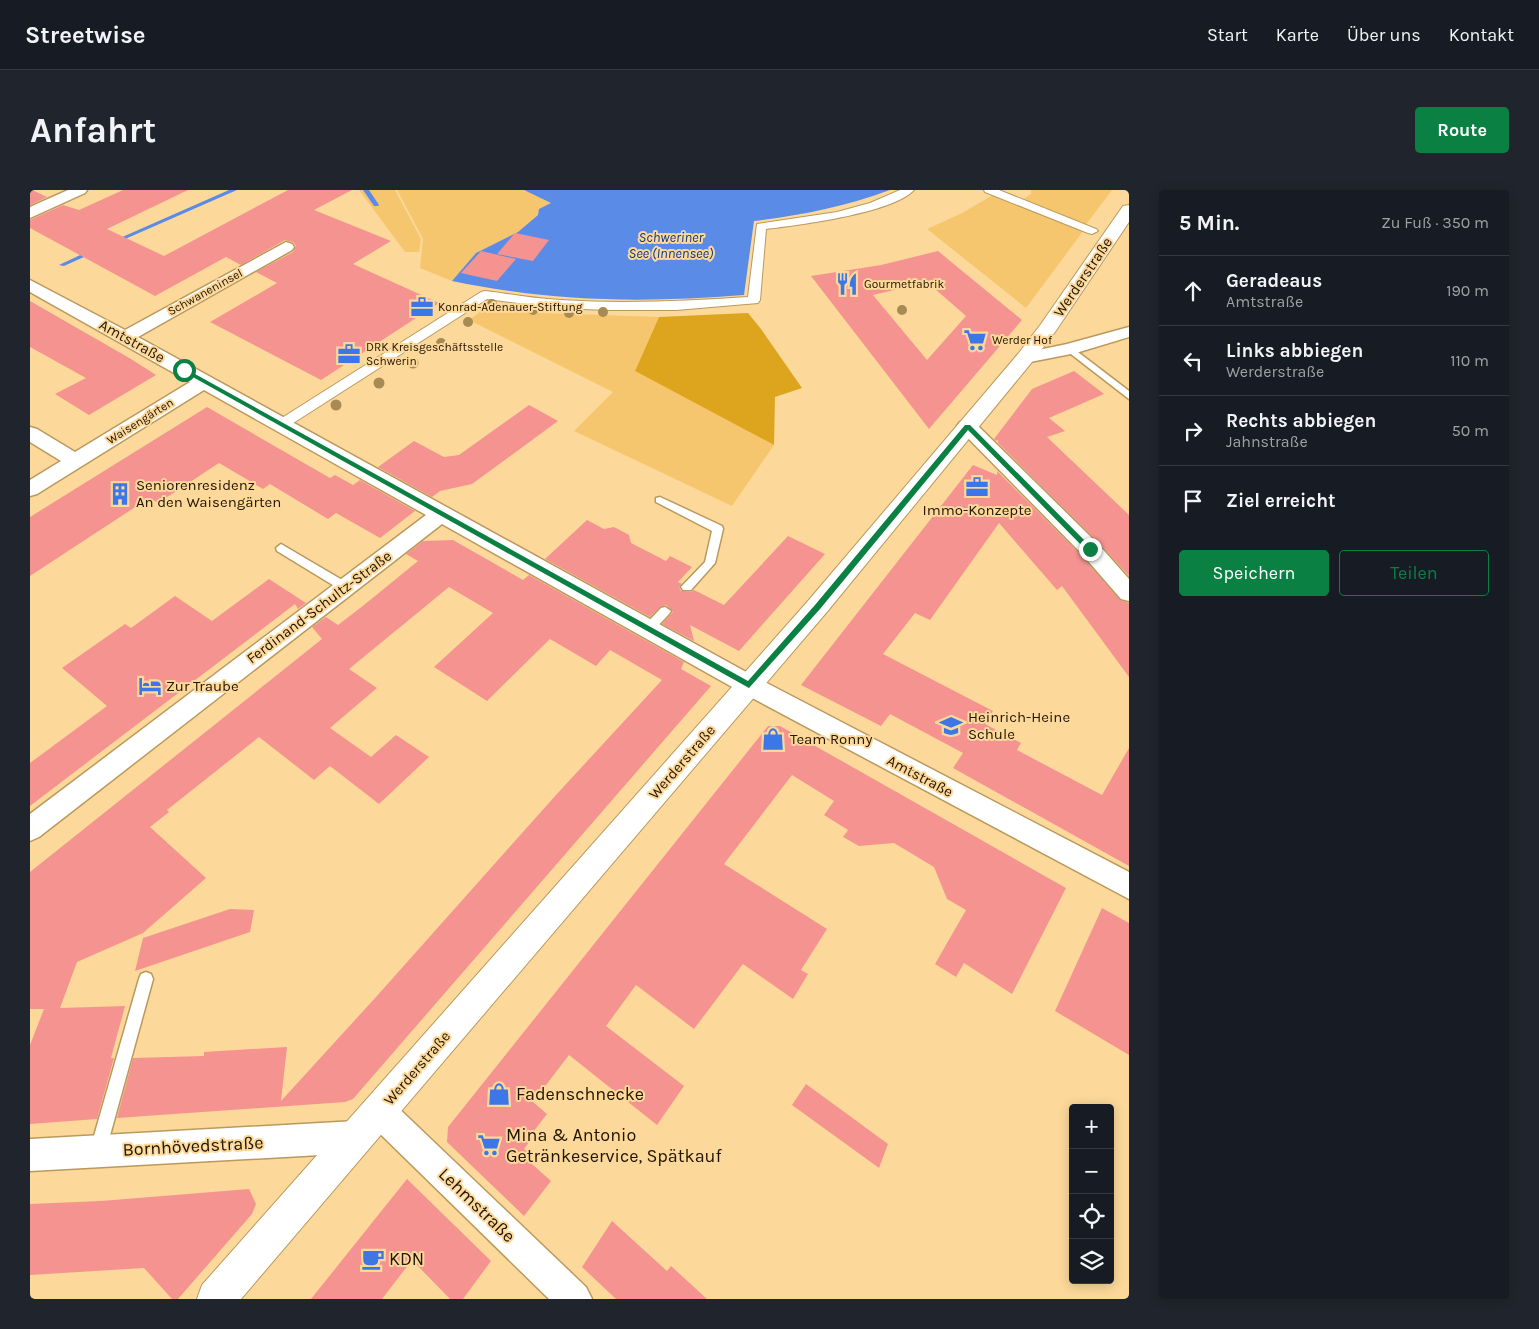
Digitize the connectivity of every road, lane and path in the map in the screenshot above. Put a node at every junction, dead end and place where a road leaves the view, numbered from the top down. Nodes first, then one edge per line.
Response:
1 (80, 190) edge
2 (910, 190) edge
3 (989, 190) edge
4 (1129, 210) edge
5 (30, 212) edge
6 (1092, 231) dead end
7 (286, 247) dead end
8 (30, 285) edge
9 (1129, 332) edge
10 (124, 338) junction
11 (1070, 349) junction
12 (1025, 358) junction
13 (205, 381) junction
14 (1129, 396) edge
15 (282, 424) junction
16 (967, 426) junction
17 (30, 433) edge
18 (75, 461) junction
19 (30, 489) edge
20 (660, 500) dead end
21 (442, 513) junction
22 (281, 548) dead end
23 (687, 586) dead end
24 (345, 587) junction
25 (1129, 593) edge
26 (665, 611) dead end
27 (649, 628) junction
28 (749, 685) junction
29 (30, 829) edge
30 (1129, 886) edge
31 (146, 979) dead end
32 (379, 1111) junction
33 (356, 1137) junction
34 (97, 1151) junction
35 (30, 1155) edge
36 (216, 1299) edge
37 (574, 1299) edge

1 - 5 street
2 - 15 street
3 - 6 street, Werderstraße
4 - 12 street, Werderstraße
7 - 10 street, Schwaneninsel
8 - 10 street, Amtstraße
9 - 11 street
10 - 13 street, Amtstraße
11 - 12 street
11 - 14 lane
12 - 16 street, Werderstraße
13 - 15 street, Amtstraße
13 - 18 street, Waisengärten
15 - 21 street, Amtstraße
16 - 25 street
16 - 28 street, Werderstraße
17 - 18 street
18 - 19 street, Waisengärten
20 - 23 lane
21 - 24 street, Ferdinand-Schultz-Straße
21 - 27 street, Amtstraße
22 - 24 lane
24 - 29 street, Ferdinand-Schultz-Straße
26 - 27 lane
27 - 28 street, Amtstraße
28 - 30 street, Amtstraße
28 - 32 street, Werderstraße
31 - 34 lane
32 - 33 street, Werderstraße
32 - 37 street, Lehmstraße
33 - 34 street, Bornhövedstraße
33 - 36 street, Werderstraße
34 - 35 street, Bornhövedstraße

